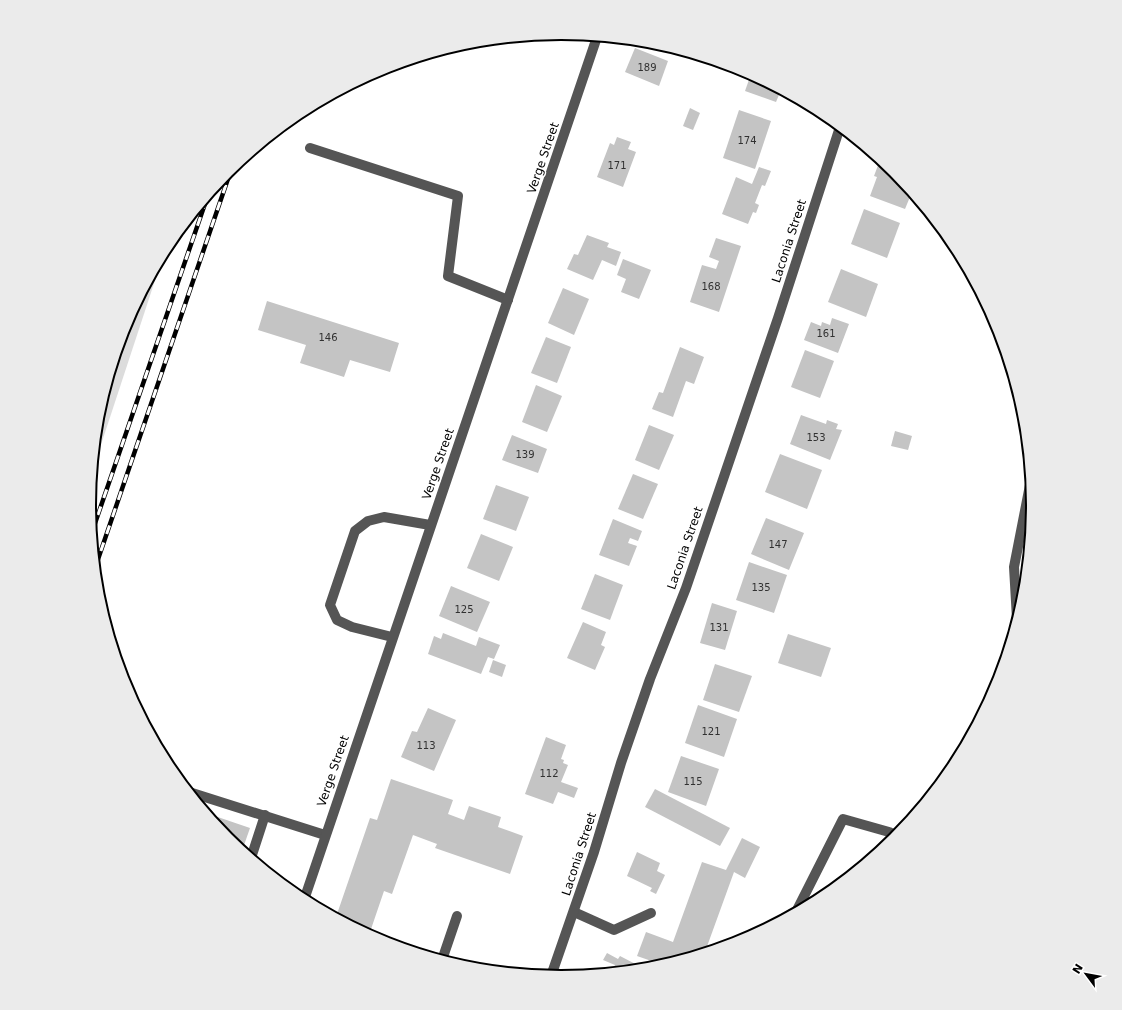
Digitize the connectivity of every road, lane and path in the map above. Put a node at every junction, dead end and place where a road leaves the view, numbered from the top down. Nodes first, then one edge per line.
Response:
1 (595, 41) edge
2 (838, 132) edge
3 (310, 148) dead end
4 (508, 300) junction
5 (1026, 502) edge
6 (430, 525) junction
7 (1016, 600) edge
8 (392, 637) junction
9 (197, 794) edge
10 (265, 815) junction
11 (891, 833) edge
12 (325, 835) junction
13 (252, 854) edge
14 (306, 894) edge
15 (800, 904) edge
16 (574, 912) junction
17 (651, 913) dead end
18 (457, 916) dead end
19 (444, 955) edge
20 (553, 970) edge

1 - 4 street, Verge Street
2 - 16 street, Laconia Street
3 - 4 street
4 - 6 street, Verge Street
5 - 7 street
6 - 8 street, Verge Street
6 - 8 street
8 - 12 street, Verge Street
9 - 10 street
10 - 12 street
10 - 13 street
11 - 15 street
12 - 14 street, Verge Street
16 - 17 street
16 - 20 street, Laconia Street
18 - 19 street

